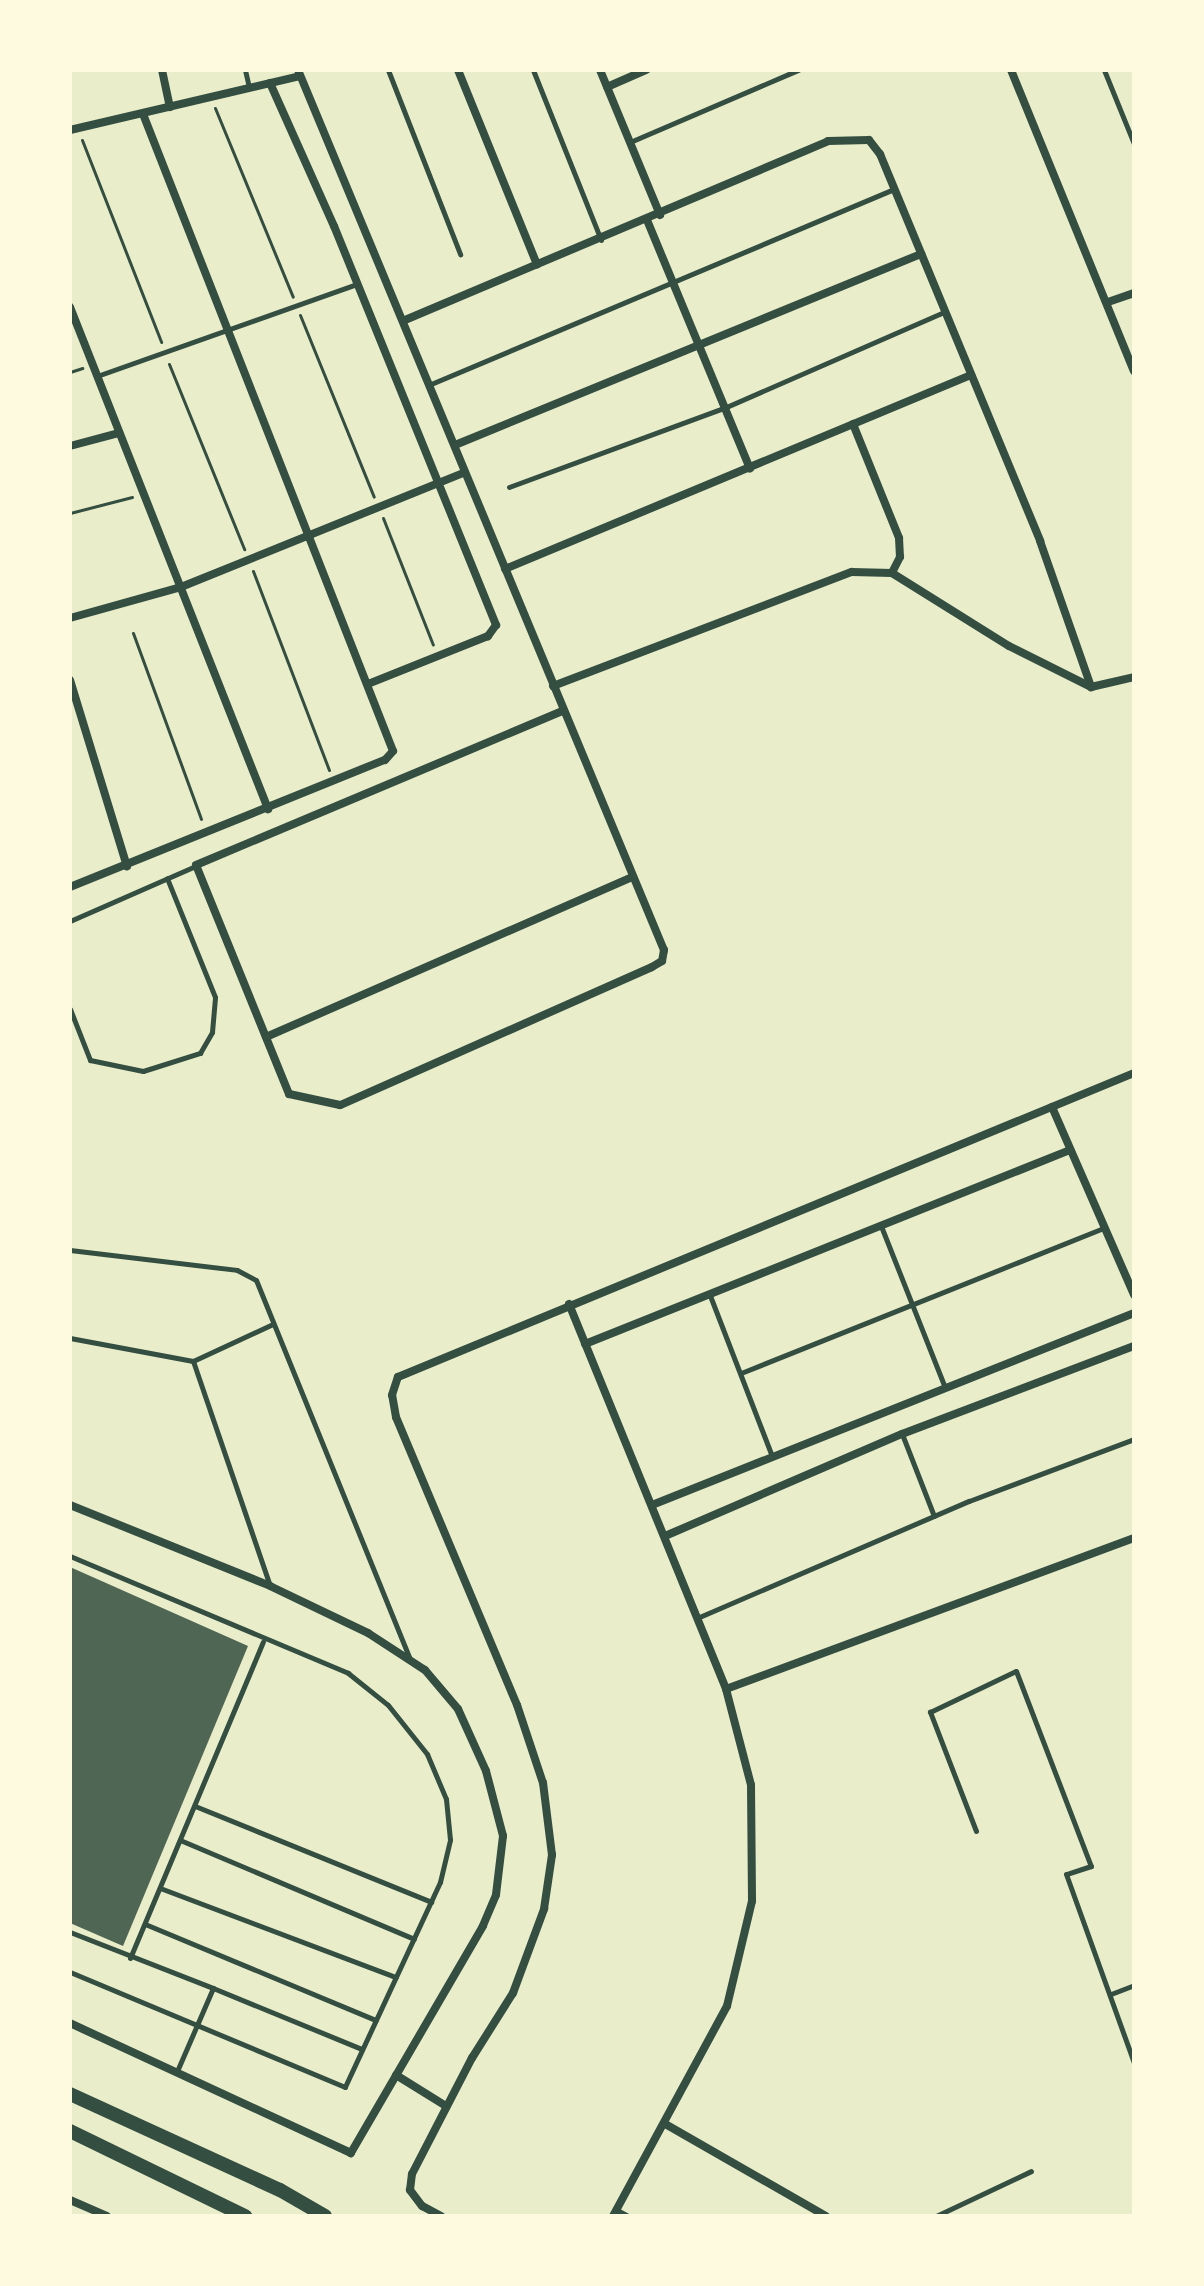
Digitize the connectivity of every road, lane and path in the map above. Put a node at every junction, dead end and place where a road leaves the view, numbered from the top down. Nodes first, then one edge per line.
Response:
1 (162, 70) edge
2 (245, 70) edge
3 (388, 70) edge
4 (458, 70) edge
5 (533, 70) edge
6 (600, 70) edge
7 (646, 70) edge
8 (798, 70) edge
9 (1011, 70) edge
10 (1104, 70) edge
11 (299, 73) edge
12 (270, 83) junction
13 (607, 87) junction
14 (249, 88) junction
15 (211, 97) junction
16 (170, 107) junction
17 (143, 114) junction
18 (74, 129) edge
19 (630, 142) junction
20 (1134, 144) edge
21 (894, 189) junction
22 (660, 215) junction
23 (647, 220) junction
24 (601, 240) junction
25 (460, 254) dead end
26 (921, 254) junction
27 (537, 265) junction
28 (673, 283) junction
29 (357, 284) junction
30 (1134, 293) edge
31 (1108, 302) junction
32 (296, 306) junction
33 (70, 307) edge
34 (944, 312) junction
35 (405, 320) junction
36 (228, 330) junction
37 (699, 347) junction
38 (165, 352) junction
39 (1134, 371) edge
40 (971, 375) junction
41 (97, 376) junction
42 (431, 384) junction
43 (724, 408) junction
44 (853, 424) junction
45 (119, 433) junction
46 (455, 445) junction
47 (70, 446) edge
48 (750, 469) junction
49 (465, 472) junction
50 (435, 484) junction
51 (509, 487) dead end
52 (143, 493) junction
53 (379, 508) junction
54 (70, 513) edge
55 (310, 538) junction
56 (249, 561) junction
57 (505, 569) junction
58 (892, 573) junction
59 (181, 587) junction
60 (70, 618) edge
61 (133, 633) dead end
62 (438, 656) junction
63 (1134, 677) edge
64 (70, 680) edge
65 (368, 684) junction
66 (553, 686) junction
67 (1091, 687) junction
68 (563, 711) junction
69 (333, 781) junction
70 (268, 809) junction
71 (207, 834) junction
72 (196, 865) junction
73 (127, 866) junction
74 (633, 877) junction
75 (167, 878) junction
76 (70, 887) edge
77 (70, 921) edge
78 (70, 1009) edge
79 (266, 1037) junction
80 (1134, 1073) edge
81 (1052, 1107) junction
82 (1070, 1150) junction
83 (880, 1222) junction
84 (1104, 1228) junction
85 (70, 1250) edge
86 (709, 1293) junction
87 (1134, 1295) edge
88 (910, 1302) junction
89 (569, 1304) junction
90 (1134, 1313) edge
91 (273, 1324) junction
92 (70, 1338) edge
93 (585, 1344) junction
94 (1134, 1346) edge
95 (193, 1361) junction
96 (741, 1373) junction
97 (945, 1389) junction
98 (902, 1434) junction
99 (1134, 1439) edge
100 (772, 1456) junction
101 (70, 1505) edge
102 (652, 1505) junction
103 (934, 1516) junction
104 (665, 1536) junction
105 (1134, 1538) edge
106 (70, 1556) edge
107 (270, 1586) junction
108 (697, 1618) junction
109 (263, 1641) junction
110 (410, 1660) junction
111 (726, 1689) junction
112 (194, 1806) junction
113 (976, 1831) dead end
114 (180, 1840) junction
115 (160, 1888) junction
116 (431, 1902) junction
117 (145, 1924) junction
118 (70, 1932) edge
119 (414, 1939) junction
120 (130, 1958) junction
121 (70, 1972) edge
122 (396, 1977) junction
123 (1134, 1985) edge
124 (213, 1988) junction
125 (1111, 1994) junction
126 (376, 2020) junction
127 (70, 2023) edge
128 (197, 2026) junction
129 (362, 2049) junction
130 (1134, 2063) edge
131 (177, 2071) junction
132 (396, 2075) junction
133 (70, 2094) edge
134 (446, 2106) junction
135 (667, 2125) junction
136 (70, 2131) edge
137 (1031, 2171) dead end
138 (70, 2200) edge
139 (615, 2213) edge
140 (100, 2215) edge
141 (245, 2216) edge
142 (325, 2216) edge
143 (441, 2216) edge
144 (628, 2216) edge
145 (826, 2216) edge
146 (936, 2216) edge

1 - 16 street
2 - 14 lane
3 - 25 lane
4 - 27 street
5 - 24 lane
6 - 13 street
7 - 13 street
8 - 19 lane
9 - 31 street
10 - 20 lane
11 - 12 street
11 - 35 street
12 - 14 street
12 - 29 street
13 - 19 street
14 - 15 street
15 - 16 street
15 - 32 path
16 - 17 street
17 - 18 street
17 - 36 street
18 - 38 path
19 - 22 street
21 - 22 street
21 - 26 street
21 - 28 lane
22 - 23 street
23 - 24 street
23 - 28 street
24 - 27 street
26 - 34 street
26 - 37 street
27 - 35 street
28 - 37 street
28 - 42 lane
29 - 32 lane
29 - 50 street
30 - 31 street
31 - 39 street
32 - 36 lane
32 - 53 path
33 - 41 street
34 - 40 street
34 - 43 lane
35 - 42 street
36 - 38 lane
36 - 55 street
37 - 43 street
37 - 46 street
38 - 41 lane
38 - 56 path
40 - 44 street
40 - 67 street
41 - 45 street
42 - 46 street
43 - 48 street
43 - 51 lane
44 - 48 street
44 - 58 street
45 - 47 street
45 - 52 street
46 - 49 street
48 - 57 street
49 - 50 street
49 - 57 street
50 - 53 street
50 - 62 street
52 - 54 path
52 - 59 street
53 - 55 street
53 - 62 path
55 - 56 street
55 - 65 street
56 - 59 street
56 - 69 path
57 - 66 street
58 - 66 street
58 - 67 street
59 - 60 street
59 - 70 street
61 - 71 path
62 - 65 street
63 - 67 street
64 - 73 street
65 - 69 street
66 - 68 street
68 - 72 street
68 - 74 street
69 - 70 street
70 - 71 street
71 - 73 street
72 - 75 lane
72 - 79 street
73 - 76 street
74 - 79 street
74 - 79 street
75 - 77 lane
75 - 78 lane
80 - 81 street
81 - 82 street
81 - 89 street
82 - 83 street
82 - 84 street
83 - 86 street
83 - 88 lane
84 - 87 street
84 - 88 lane
85 - 91 lane
86 - 93 street
86 - 96 lane
88 - 96 lane
88 - 97 lane
89 - 93 street
89 - 134 street
90 - 97 street
91 - 95 lane
91 - 110 lane
92 - 95 lane
93 - 102 street
94 - 98 street
95 - 107 lane
96 - 100 lane
97 - 100 street
98 - 103 lane
98 - 104 street
99 - 103 lane
100 - 102 street
101 - 107 street
102 - 104 street
103 - 108 lane
104 - 108 street
105 - 111 street
106 - 109 lane
107 - 110 street
108 - 111 street
109 - 112 lane
109 - 116 lane
110 - 132 street
111 - 135 street
112 - 114 lane
112 - 116 lane
113 - 125 lane
114 - 115 lane
114 - 119 lane
115 - 117 lane
115 - 122 lane
116 - 119 lane
117 - 120 lane
117 - 126 lane
118 - 120 lane
119 - 122 lane
120 - 124 lane
121 - 128 lane
122 - 126 lane
123 - 125 lane
124 - 128 lane
124 - 129 lane
125 - 130 lane
126 - 129 lane
127 - 131 street
128 - 129 lane
128 - 131 lane
131 - 132 street
132 - 134 street
133 - 142 main road
134 - 143 street
135 - 139 street
135 - 145 street
136 - 141 main road
137 - 146 lane
138 - 140 street
139 - 144 lane

